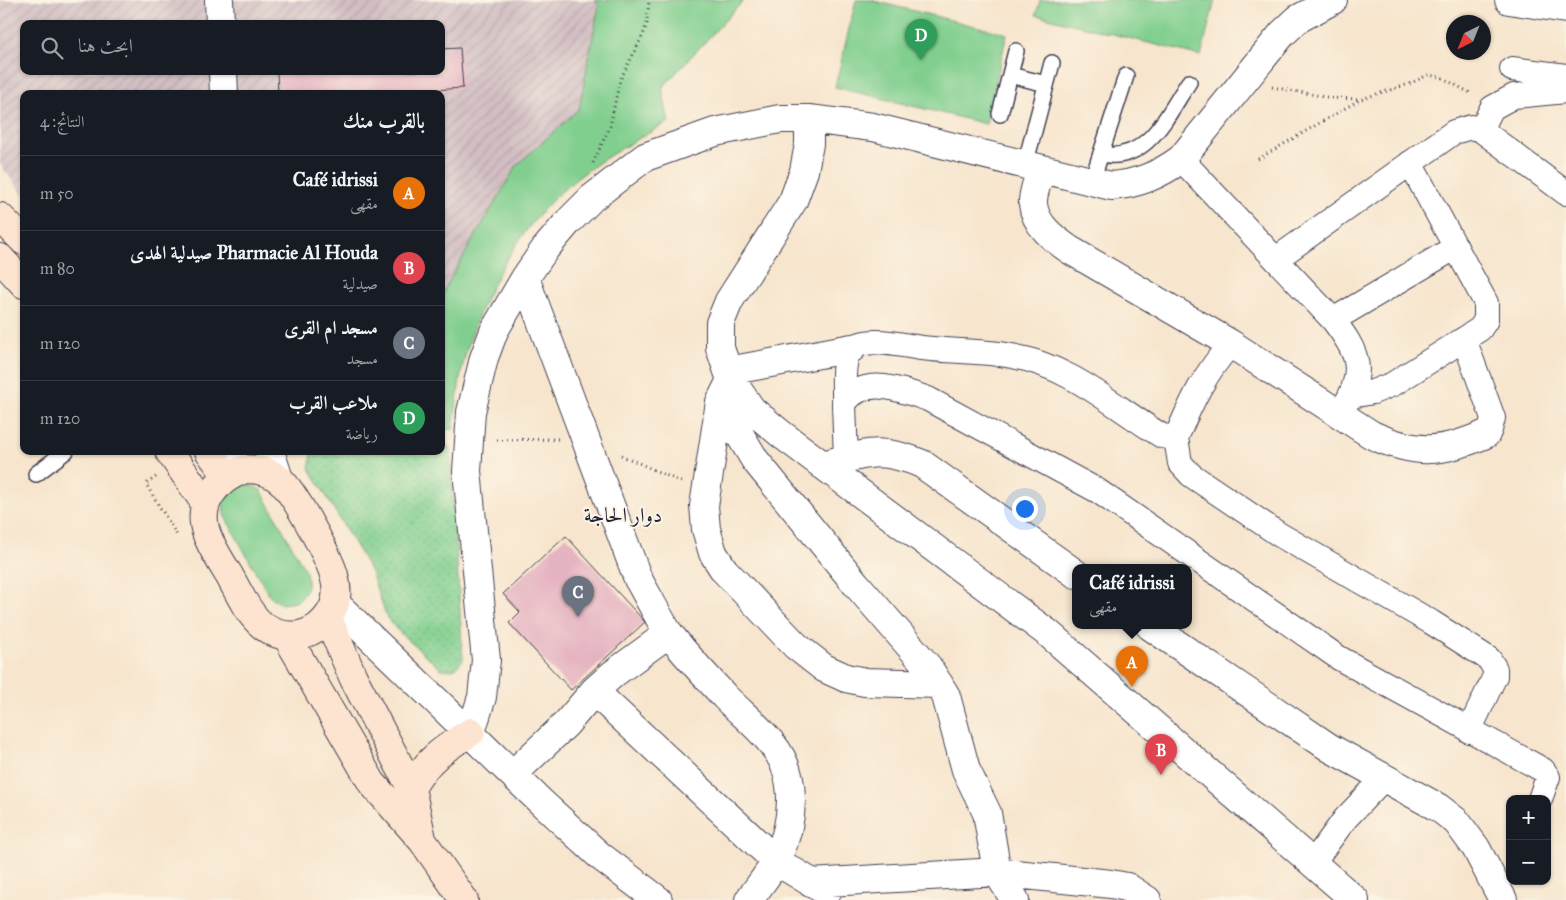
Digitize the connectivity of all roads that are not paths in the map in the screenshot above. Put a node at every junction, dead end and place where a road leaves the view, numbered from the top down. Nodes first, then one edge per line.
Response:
1 (219, 0) edge
2 (1333, 0) edge
3 (1509, 0) edge
4 (1566, 9) edge
5 (220, 20) edge
6 (1016, 51) dead end
7 (1052, 63) dead end
8 (1512, 68) dead end
9 (223, 75) edge
10 (1010, 75) junction
11 (1126, 76) dead end
12 (1566, 76) edge
13 (1189, 82) dead end
14 (1046, 84) junction
15 (224, 90) edge
16 (1566, 91) edge
17 (1000, 114) dead end
18 (809, 119) junction
19 (1481, 130) junction
20 (1100, 154) junction
21 (1180, 159) junction
22 (1410, 163) junction
23 (1033, 167) junction
24 (1092, 181) junction
25 (1566, 193) edge
26 (0, 217) edge
27 (20, 237) edge
28 (1456, 247) junction
29 (0, 258) edge
30 (1276, 259) junction
31 (525, 278) junction
32 (20, 280) edge
33 (1333, 320) junction
34 (1464, 339) junction
35 (1231, 344) junction
36 (852, 348) junction
37 (726, 384) junction
38 (844, 404) junction
39 (1345, 405) junction
40 (1486, 434) joint
41 (1176, 438) junction
42 (61, 455) edge
43 (172, 455) edge
44 (215, 455) edge
45 (271, 455) edge
46 (834, 462) junction
47 (231, 467) edge
48 (36, 474) dead end
49 (279, 479) junction
50 (205, 503) junction
51 (1072, 571) edge
52 (332, 611) junction
53 (1154, 629) edge
54 (669, 633) junction
55 (287, 637) junction
56 (939, 684) junction
57 (594, 691) junction
58 (1469, 731) junction
59 (471, 732) junction
60 (512, 774) junction
61 (1383, 779) junction
62 (411, 788) junction
63 (1541, 795) edge
64 (422, 840) junction
65 (776, 861) junction
66 (1312, 864) junction
67 (997, 872) junction
68 (812, 883) junction
69 (1508, 885) edge
70 (464, 900) edge
71 (658, 900) edge
72 (749, 900) edge
73 (841, 900) edge
74 (1015, 900) edge
75 (1147, 900) edge
76 (1355, 900) edge
77 (1503, 900) edge

1 - 5 street
2 - 21 street
3 - 4 street
6 - 10 lane
7 - 14 lane
8 - 12 street
9 - 15 street
10 - 14 lane
10 - 17 lane
11 - 20 lane
13 - 20 lane
14 - 23 lane
16 - 19 street
18 - 23 street
18 - 31 street
18 - 37 street
19 - 22 street
19 - 25 street
20 - 24 lane
21 - 24 street
21 - 30 street
22 - 28 street
22 - 30 street
23 - 24 street
23 - 35 street
26 - 27 main road
28 - 33 street
28 - 34 street
29 - 32 main road
30 - 33 street
31 - 54 street
31 - 59 street
33 - 39 street
34 - 39 street
34 - 40 street
35 - 39 street
35 - 41 street
36 - 37 street
36 - 38 street
36 - 41 street
37 - 46 street
37 - 56 street
37 - 56 street
38 - 46 street
38 - 58 street
39 - 40 street
41 - 58 street
42 - 48 lane
43 - 50 main road
44 - 47 main road
45 - 49 street
46 - 51 street
46 - 66 street
47 - 49 main road
47 - 50 main road
49 - 52 main road
50 - 55 main road
52 - 55 main road
52 - 59 street
52 - 62 main road
53 - 61 street
54 - 57 street
54 - 65 street
55 - 64 main road
56 - 67 street
57 - 60 street
57 - 65 street
58 - 63 street
59 - 60 street
59 - 62 main road
60 - 71 street
61 - 66 street
61 - 77 street
62 - 64 main road
64 - 70 main road
65 - 68 street
65 - 72 street
66 - 76 street
67 - 68 street
67 - 74 street
67 - 75 street
68 - 73 street
69 - 77 street

